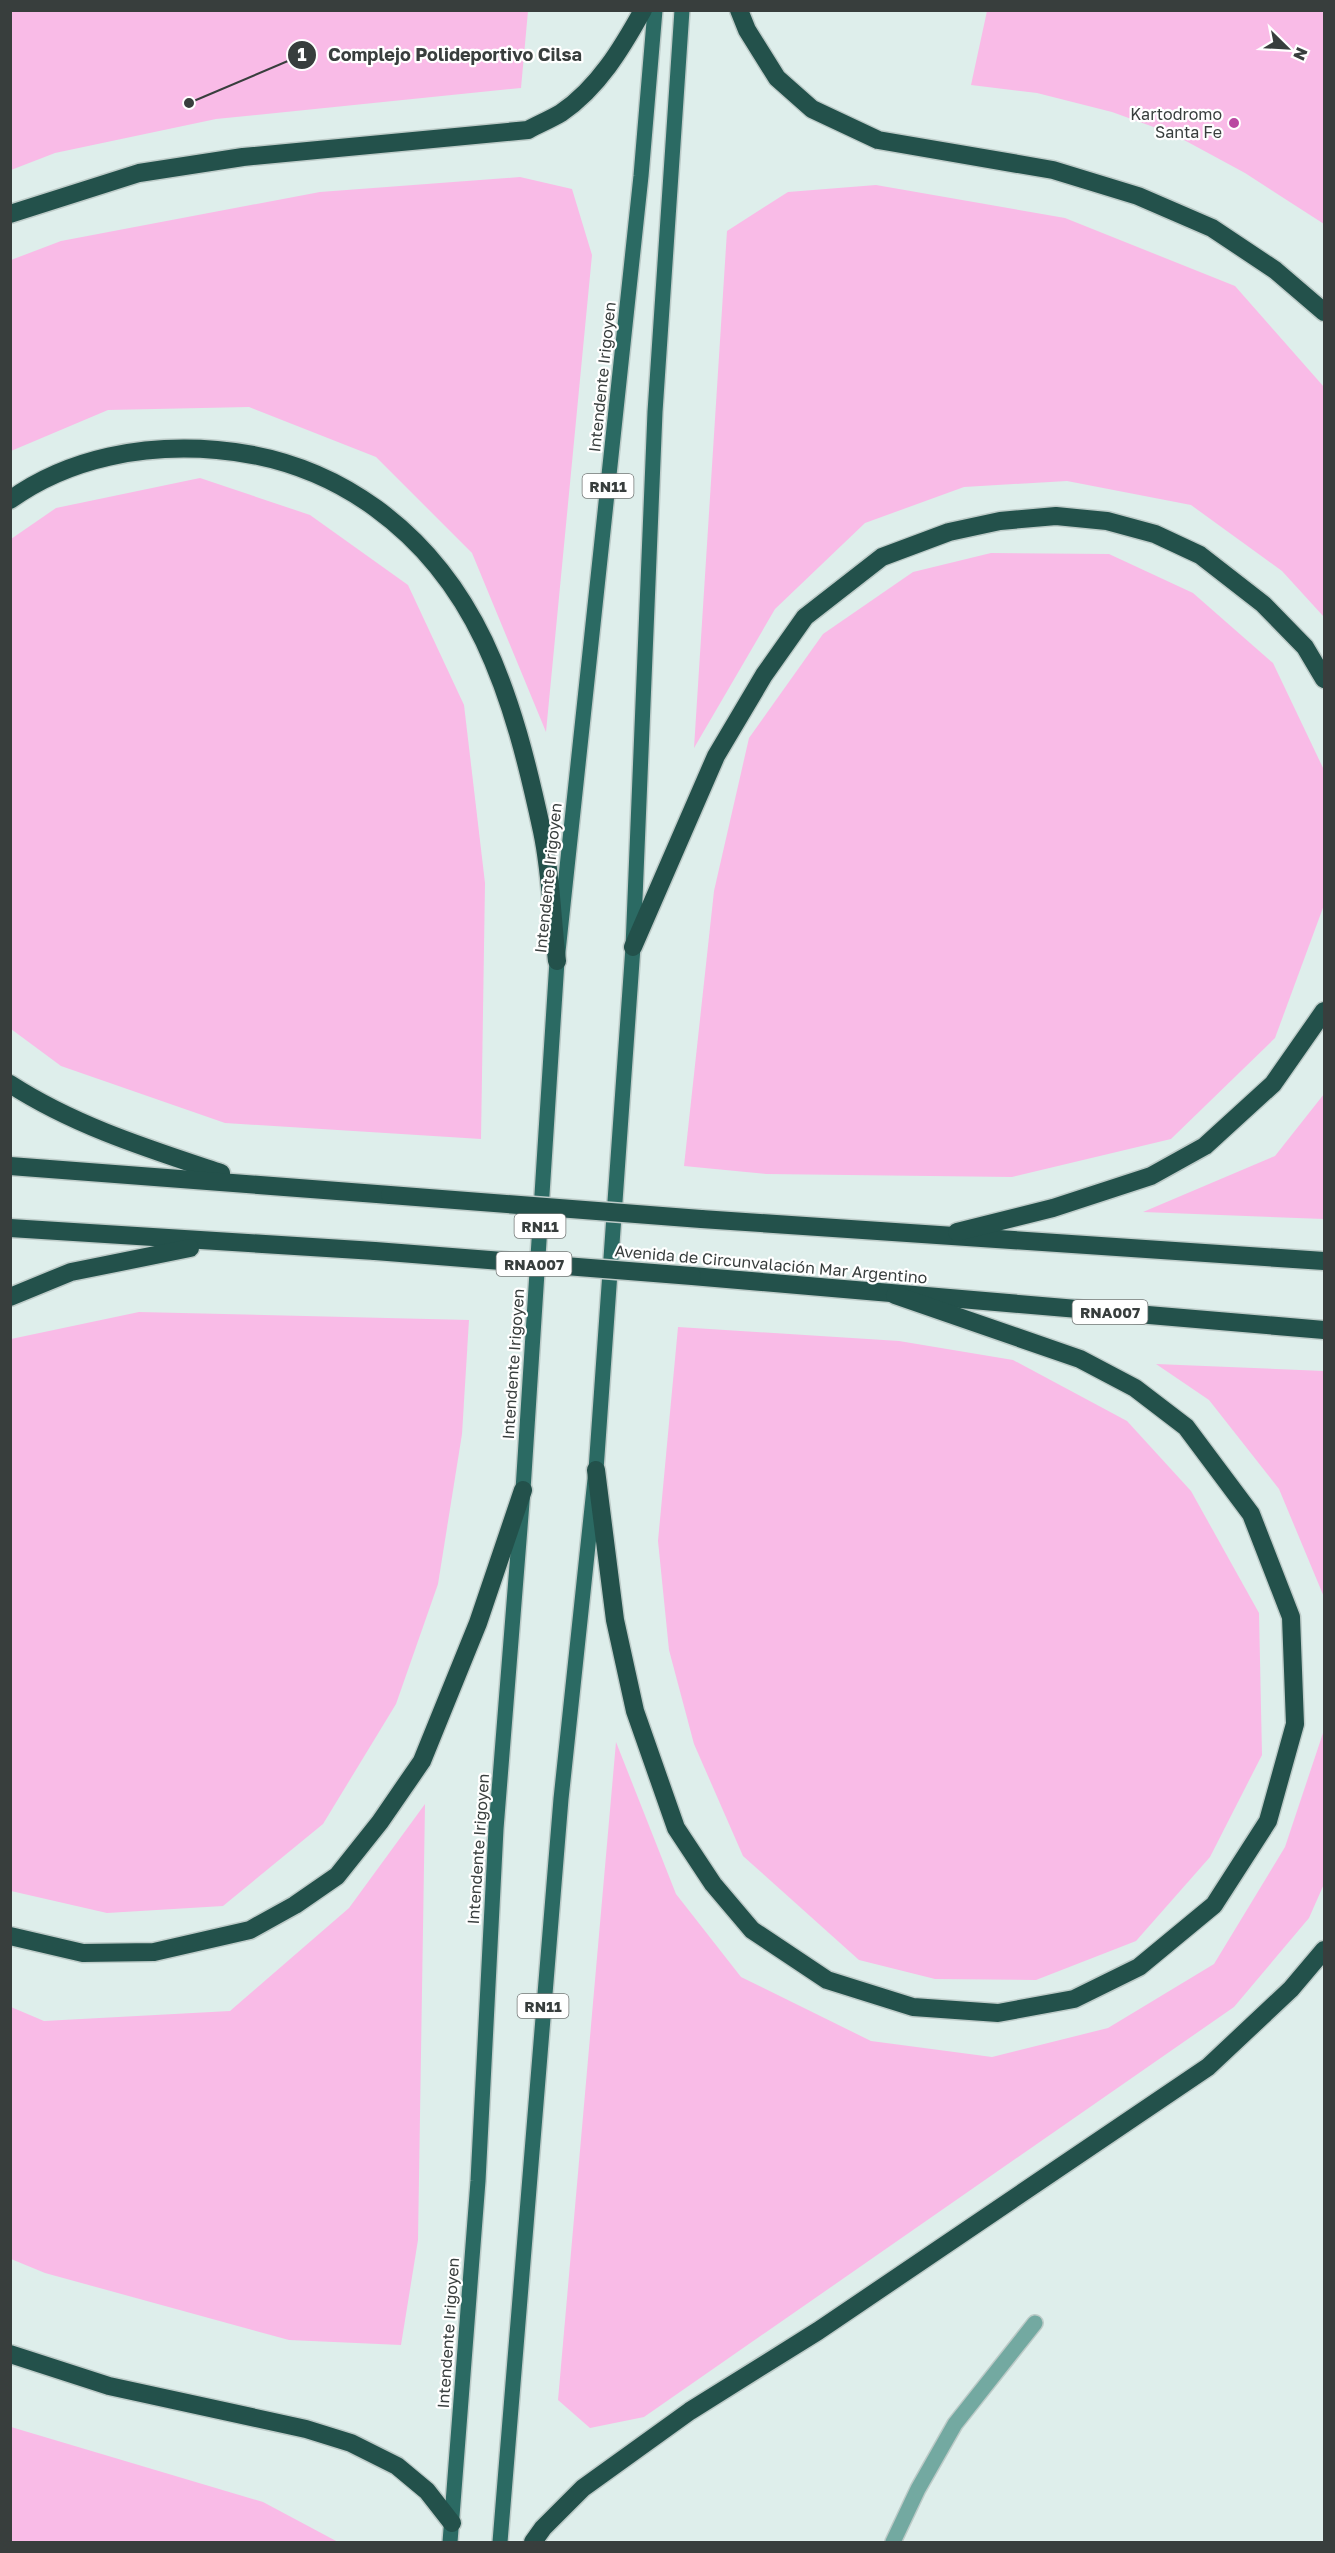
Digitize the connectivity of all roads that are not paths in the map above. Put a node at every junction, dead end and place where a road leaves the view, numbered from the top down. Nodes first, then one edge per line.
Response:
1 (643, 10) edge
2 (655, 10) edge
3 (682, 10) edge
4 (739, 10) edge
5 (10, 214) edge
6 (1324, 312) edge
7 (10, 500) edge
8 (1324, 679) edge
9 (633, 947) junction
10 (557, 961) junction
11 (1324, 1011) edge
12 (10, 1084) edge
13 (10, 1166) edge
14 (249, 1182) junction
15 (10, 1228) edge
16 (939, 1237) junction
17 (214, 1243) junction
18 (1324, 1261) edge
19 (895, 1295) junction
20 (10, 1297) edge
21 (1324, 1330) edge
22 (596, 1470) junction
23 (524, 1490) junction
24 (10, 1936) edge
25 (1324, 1950) edge
26 (1035, 2323) dead end
27 (10, 2354) edge
28 (452, 2523) junction
29 (450, 2542) edge
30 (500, 2542) edge
31 (533, 2542) edge
32 (893, 2542) edge

1 - 5 highway
2 - 10 main road, Intendente Irigoyen / RN11
3 - 9 main road, RN11
4 - 6 highway
7 - 10 highway
8 - 9 highway
9 - 22 main road, RN11
10 - 23 main road, Intendente Irigoyen / RN11
11 - 16 highway
12 - 14 highway
13 - 14 highway
14 - 16 highway, bridge
15 - 17 highway, RNA007
16 - 18 highway
17 - 19 highway, Avenida de Circunvalación Mar Argentino / RNA007, bridge
17 - 20 highway
19 - 21 highway, Avenida de Circunvalación Mar Argentino / RNA007
19 - 22 highway
22 - 30 main road, RN11
23 - 24 highway
23 - 28 main road, Intendente Irigoyen / RN11
25 - 31 highway
26 - 32 street
27 - 28 highway
28 - 29 main road, Intendente Irigoyen / RN11

